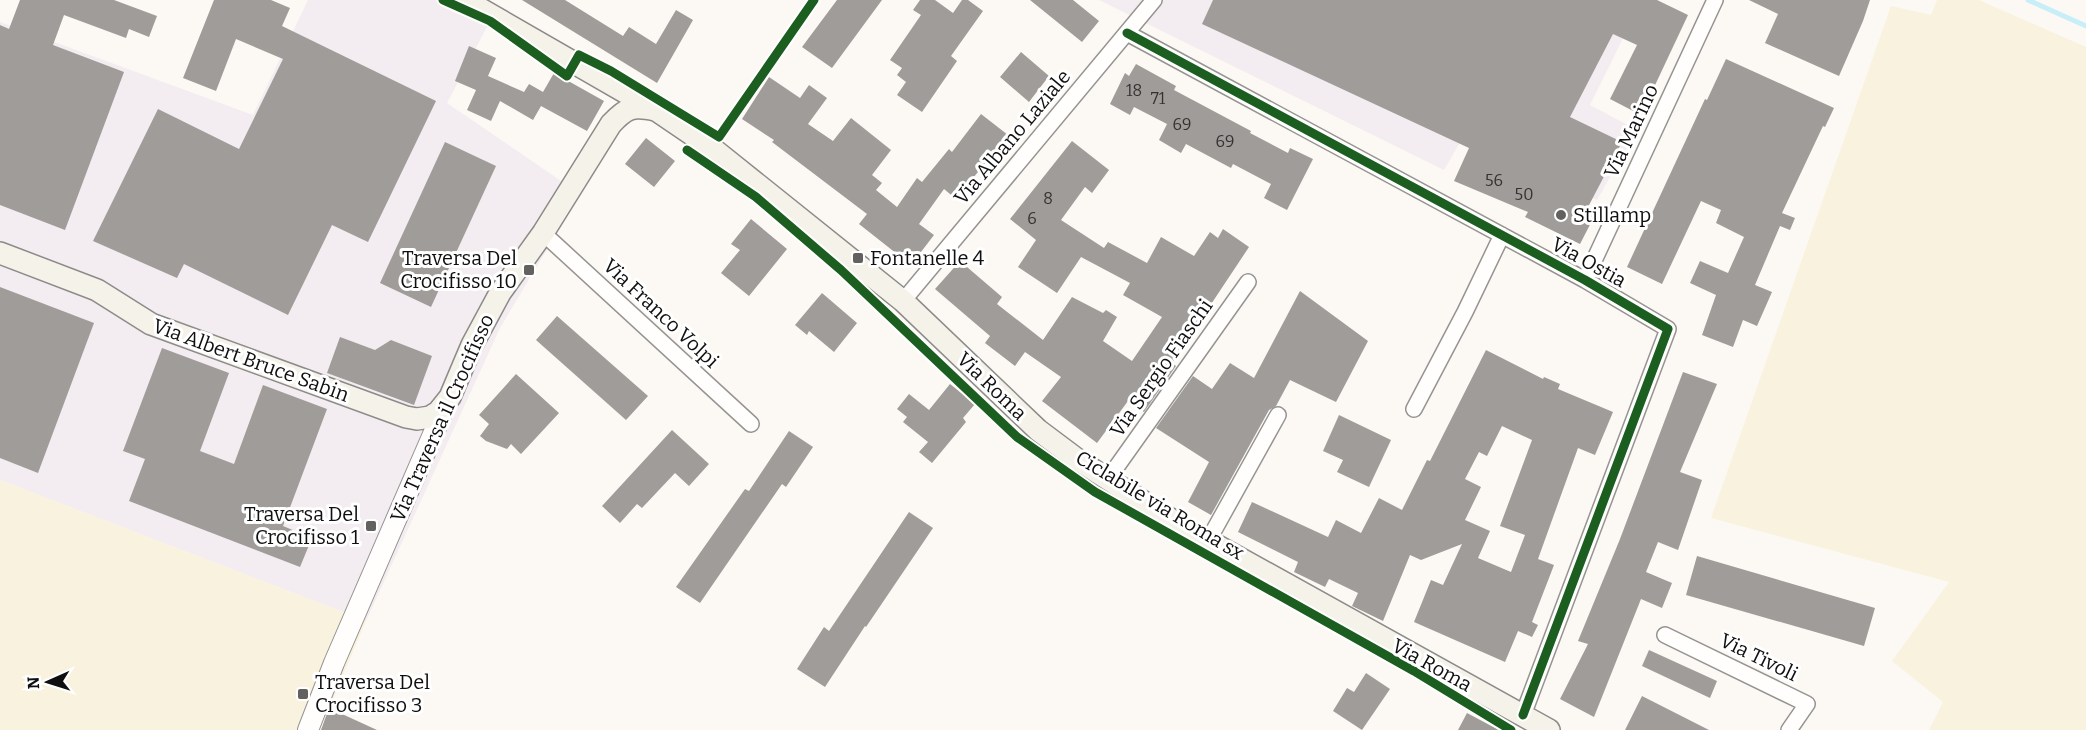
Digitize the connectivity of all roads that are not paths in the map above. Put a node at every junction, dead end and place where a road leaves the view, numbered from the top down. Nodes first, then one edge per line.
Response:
1 (465, 0) edge
2 (1154, 0) edge
3 (1715, 0) edge
4 (1127, 33) junction
5 (600, 77) junction
6 (656, 110) junction
7 (611, 124) junction
8 (543, 233) junction
9 (1502, 235) junction
10 (0, 253) edge
11 (1585, 280) junction
12 (1248, 282) dead end
13 (903, 301) junction
14 (450, 397) junction
15 (1414, 410) dead end
16 (1278, 415) dead end
17 (406, 417) junction
18 (751, 424) dead end
19 (420, 464) junction
20 (1108, 479) junction
21 (1209, 541) junction
22 (1665, 635) dead end
23 (1523, 715) junction
24 (308, 730) edge
25 (1549, 730) edge
26 (1789, 730) edge

1 - 5 main road, Via Roma
2 - 4 street, Via Albano Laziale
3 - 11 street, Via Marino
4 - 9 street, Via Ostia
4 - 13 street, Via Albano Laziale
5 - 6 main road, Via Roma
5 - 7 main road
6 - 7 main road, Via Traversa il Crocifisso
6 - 13 main road, Via Roma
7 - 8 main road, Via Traversa il Crocifisso
8 - 14 main road, Via Traversa il Crocifisso
8 - 18 street, Via Franco Volpi
9 - 11 street, Via Ostia
9 - 15 street
10 - 17 main road, Via Albert Bruce Sabin
11 - 23 street, Via Ostia
12 - 20 street, Via Sergio Fiaschi
13 - 20 main road, Via Roma
14 - 17 main road, Via Albert Bruce Sabin
14 - 19 street, Via Traversa il Crocifisso
16 - 21 street
17 - 19 street
19 - 24 street, Via Traversa il Crocifisso
20 - 21 main road, Via Roma
21 - 23 main road, Via Roma
22 - 26 street, Via Tivoli
23 - 25 main road, Via Roma

